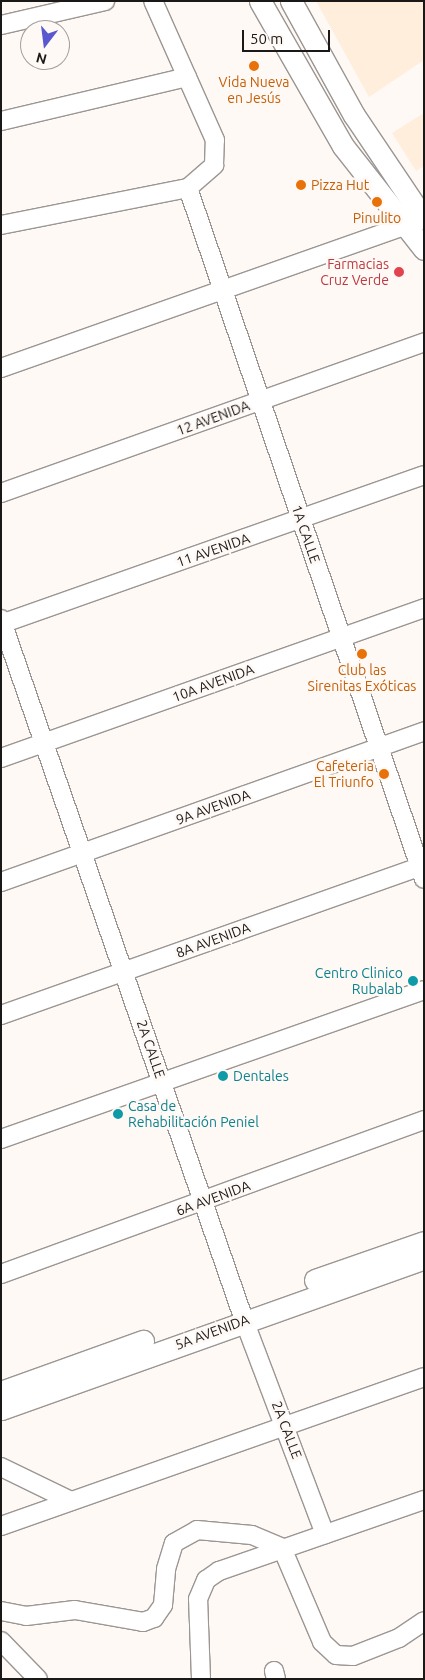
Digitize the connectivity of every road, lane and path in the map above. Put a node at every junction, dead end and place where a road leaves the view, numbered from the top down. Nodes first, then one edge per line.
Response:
1 (105, 1) edge
2 (153, 1) edge
3 (260, 1) edge
4 (291, 1) edge
5 (1, 25) edge
6 (187, 77) junction
7 (1, 121) edge
8 (343, 146) junction
9 (188, 188) junction
10 (404, 189) junction
11 (414, 223) edge
12 (1, 225) edge
13 (424, 249) edge
14 (223, 291) junction
15 (424, 342) edge
16 (1, 368) edge
17 (260, 401) junction
18 (424, 475) edge
19 (1, 493) edge
20 (301, 519) junction
21 (424, 608) edge
22 (2, 623) edge
23 (341, 637) junction
24 (424, 732) edge
25 (44, 743) junction
26 (379, 748) junction
27 (1, 758) edge
28 (83, 853) junction
29 (422, 870) edge
30 (1, 882) edge
31 (124, 971) junction
32 (424, 990) edge
33 (1, 1014) edge
34 (162, 1082) junction
35 (424, 1120) edge
36 (1, 1139) edge
37 (204, 1201) junction
38 (424, 1242) edge
39 (424, 1258) edge
40 (1, 1274) edge
41 (242, 1313) junction
42 (424, 1377) edge
43 (1, 1392) edge
44 (1, 1409) edge
45 (286, 1428) junction
46 (1, 1467) edge
47 (424, 1500) edge
48 (71, 1501) junction
49 (1, 1526) edge
50 (325, 1534) junction
51 (282, 1548) junction
52 (1, 1611) edge
53 (424, 1621) edge
54 (1, 1641) edge
55 (38, 1679) edge
56 (201, 1679) edge

1 - 5 street
2 - 6 street
3 - 8 main road
4 - 10 main road
6 - 7 street
6 - 9 street
8 - 10 main road
8 - 11 main road
9 - 12 street
9 - 14 street, 1A CALLE
10 - 11 main road
11 - 13 main road
11 - 14 street
14 - 16 street
14 - 17 street, 1A CALLE
15 - 17 street, 12 AVENIDA
17 - 19 street, 12 AVENIDA
17 - 20 street, 1A CALLE
18 - 20 street, 11 AVENIDA
20 - 22 street, 11 AVENIDA
20 - 23 street, 1A CALLE
21 - 23 street, 10A AVENIDA
22 - 25 street, 2A CALLE
23 - 25 street, 10A AVENIDA
23 - 26 street, 1A CALLE
24 - 26 street, 9A AVENIDA
25 - 27 street, 10A AVENIDA
25 - 28 street, 2A CALLE
26 - 28 street, 9A AVENIDA
26 - 29 street, 1A CALLE
28 - 30 street, 9A AVENIDA
28 - 31 street, 2A CALLE
29 - 31 street, 8A AVENIDA
31 - 33 street, 8A AVENIDA
31 - 34 street, 2A CALLE
32 - 34 street
34 - 36 street
34 - 37 street, 2A CALLE
35 - 37 street, 6A AVENIDA
37 - 40 street, 6A AVENIDA
37 - 41 street, 2A CALLE
38 - 41 main road, 5A AVENIDA
39 - 41 main road, 5A AVENIDA
41 - 43 main road, 5A AVENIDA
41 - 44 main road, 5A AVENIDA
41 - 45 street, 2A CALLE
42 - 45 street
45 - 48 street
45 - 50 street, 2A CALLE
46 - 48 street
47 - 50 street
48 - 49 street
50 - 51 street
51 - 52 street
51 - 53 street
51 - 56 street
54 - 55 street

